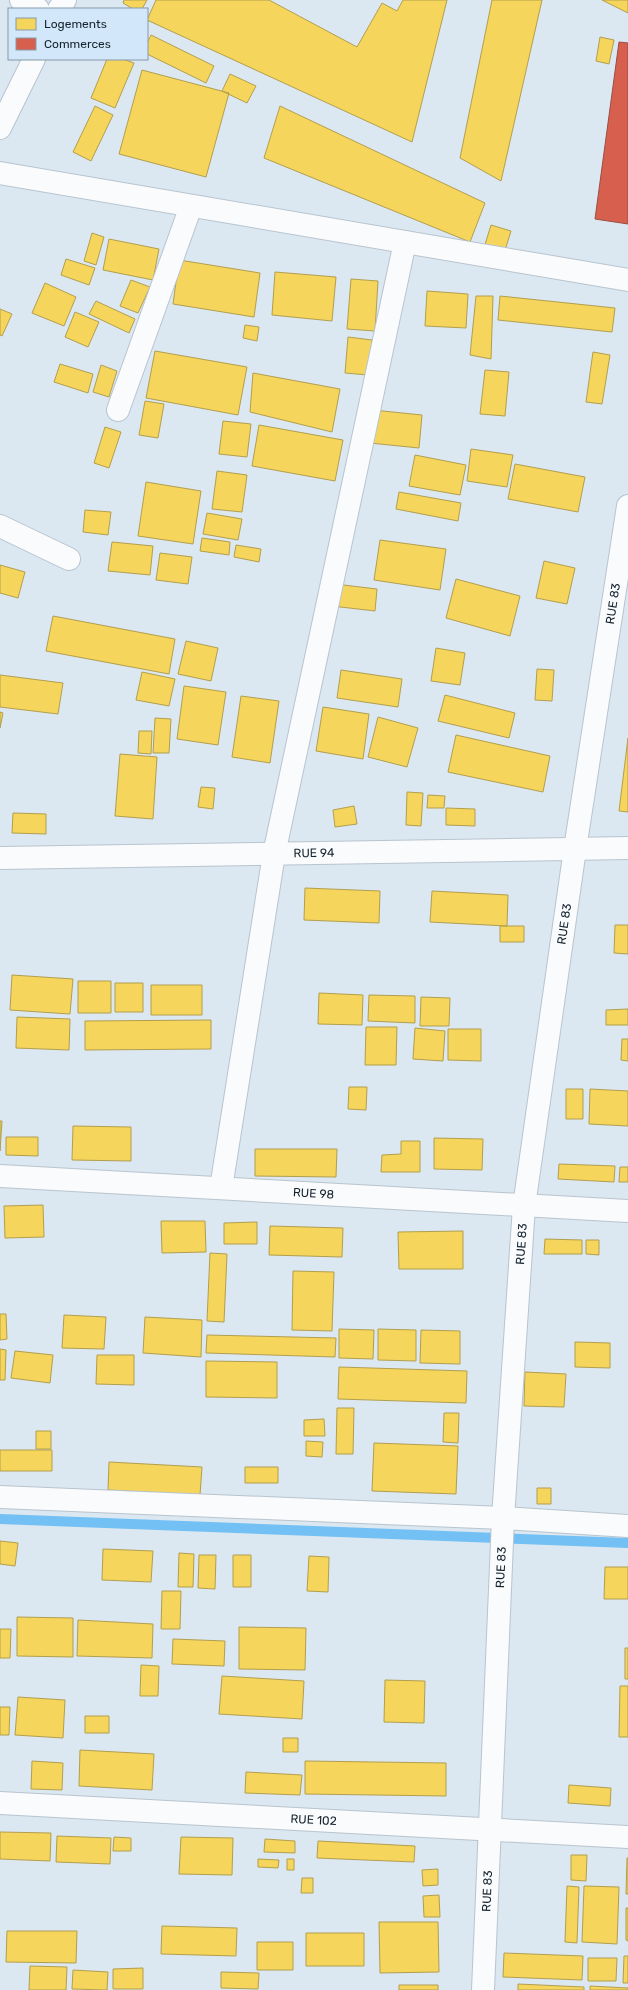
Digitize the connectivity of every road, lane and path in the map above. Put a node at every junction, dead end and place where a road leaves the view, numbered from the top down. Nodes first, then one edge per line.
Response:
1 (20, 0) edge
2 (36, 8) edge
3 (34, 60) edge
4 (0, 128) edge
5 (0, 173) edge
6 (191, 206) junction
7 (405, 242) junction
8 (628, 280) edge
9 (118, 410) dead end
10 (628, 506) edge
11 (0, 526) edge
12 (70, 559) dead end
13 (628, 848) edge
14 (575, 849) junction
15 (274, 854) junction
16 (0, 858) edge
17 (0, 1176) edge
18 (220, 1188) junction
19 (524, 1206) junction
20 (628, 1211) edge
21 (0, 1497) edge
22 (502, 1518) junction
23 (628, 1526) edge
24 (0, 1803) edge
25 (489, 1830) junction
26 (628, 1837) edge
27 (483, 1990) edge

1 - 2 street
3 - 4 street
5 - 6 street
6 - 7 street
6 - 9 street
7 - 8 street
7 - 15 street
10 - 14 street, RUE 83
11 - 12 street
13 - 14 street, RUE 94
14 - 15 street, RUE 94
14 - 19 street, RUE 83
15 - 16 street, RUE 94
15 - 18 street
17 - 18 street, RUE 98
18 - 19 street, RUE 98
19 - 20 street, RUE 98
19 - 22 street, RUE 83
21 - 22 street
22 - 23 street
22 - 25 street, RUE 83
24 - 25 street, RUE 102
25 - 26 street, RUE 102
25 - 27 street, RUE 83

